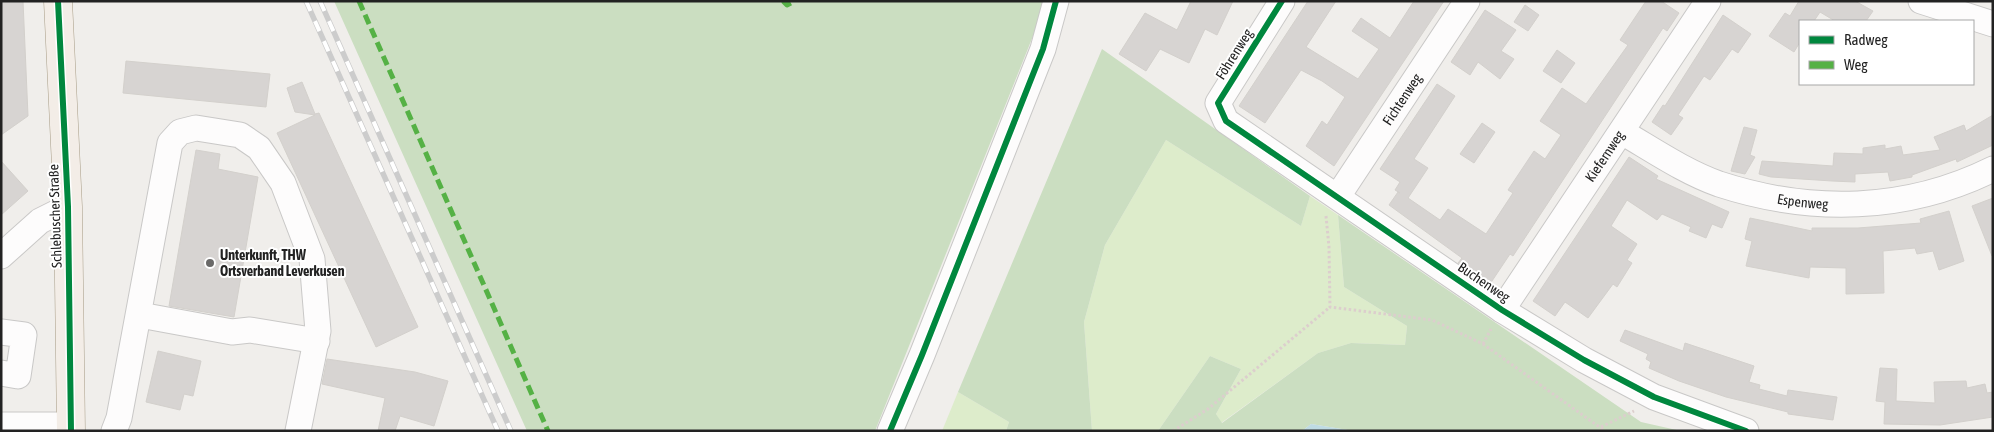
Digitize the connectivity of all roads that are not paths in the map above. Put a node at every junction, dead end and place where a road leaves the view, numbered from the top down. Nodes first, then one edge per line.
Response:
1 (58, 1) edge
2 (1056, 1) edge
3 (1282, 1) edge
4 (1467, 1) edge
5 (1708, 1) edge
6 (1921, 1) edge
7 (1993, 24) edge
8 (1226, 121) joint
9 (1622, 132) junction
10 (1993, 169) edge
11 (1338, 196) junction
12 (68, 208) junction
13 (1, 256) edge
14 (1502, 310) junction
15 (140, 315) junction
16 (1, 332) edge
17 (317, 341) junction
18 (1, 373) edge
19 (1, 425) edge
20 (71, 428) edge
21 (114, 431) edge
22 (298, 431) edge
23 (890, 431) edge
24 (1746, 431) edge

1 - 12 main road, Schlebuscher Straße
2 - 23 street
3 - 8 street, Föhrenweg
4 - 11 street, Fichtenweg
5 - 9 street, Kiefernweg
6 - 7 street
8 - 11 street, Buchenweg
9 - 10 street, Espenweg
9 - 14 street, Kiefernweg
11 - 14 street, Buchenweg
12 - 13 street
12 - 20 main road, Schlebuscher Straße
14 - 24 street, Buchenweg
15 - 17 street
15 - 17 street
15 - 21 street
16 - 18 street
17 - 22 street
19 - 20 street

